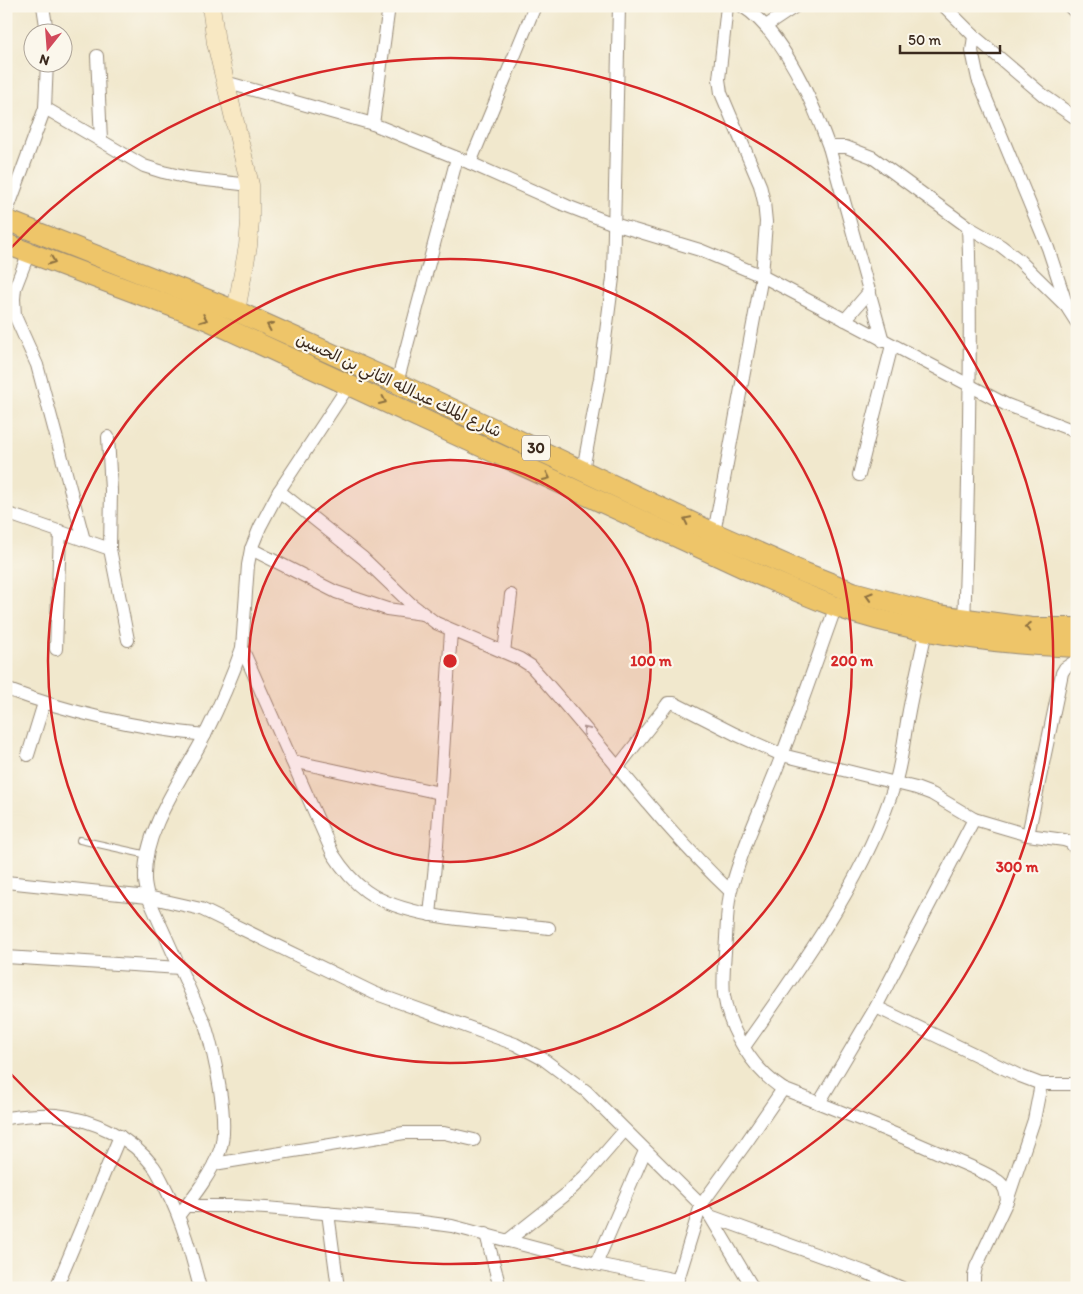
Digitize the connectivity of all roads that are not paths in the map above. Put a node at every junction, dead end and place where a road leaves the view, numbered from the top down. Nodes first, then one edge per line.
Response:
1 (43, 6) edge
2 (211, 6) edge
3 (390, 6) edge
4 (535, 6) edge
5 (619, 6) edge
6 (727, 6) edge
7 (742, 6) edge
8 (796, 6) edge
9 (944, 6) edge
10 (1069, 6) edge
11 (1077, 14) edge
12 (45, 22) edge
13 (766, 26) junction
14 (974, 36) junction
15 (97, 56) dead end
16 (47, 72) edge
17 (225, 82) junction
18 (45, 108) junction
19 (1077, 119) edge
20 (373, 124) junction
21 (102, 140) junction
22 (830, 147) junction
23 (458, 158) junction
24 (470, 164) junction
25 (250, 185) junction
26 (6, 214) edge
27 (6, 220) edge
28 (614, 224) junction
29 (968, 227) junction
30 (6, 244) edge
31 (29, 252) junction
32 (762, 276) junction
33 (870, 291) junction
34 (1068, 308) junction
35 (236, 311) junction
36 (845, 320) junction
37 (1077, 323) edge
38 (888, 343) junction
39 (397, 383) junction
40 (349, 385) junction
41 (969, 386) junction
42 (1077, 432) edge
43 (108, 436) dead end
44 (583, 470) junction
45 (859, 475) dead end
46 (618, 487) junction
47 (280, 491) junction
48 (638, 496) junction
49 (610, 506) junction
50 (6, 513) edge
51 (631, 516) junction
52 (60, 531) junction
53 (714, 533) junction
54 (84, 540) junction
55 (110, 549) junction
56 (252, 549) junction
57 (511, 595) dead end
58 (836, 606) junction
59 (423, 614) junction
60 (964, 620) junction
61 (1077, 628) edge
62 (451, 631) junction
63 (926, 631) junction
64 (128, 640) dead end
65 (1077, 647) edge
66 (242, 648) junction
67 (56, 649) dead end
68 (504, 652) junction
69 (1077, 660) edge
70 (6, 689) edge
71 (44, 703) junction
72 (205, 735) junction
73 (28, 755) dead end
74 (782, 755) junction
75 (292, 761) junction
76 (617, 768) junction
77 (895, 782) junction
78 (440, 794) junction
79 (974, 819) junction
80 (1028, 835) junction
81 (80, 840) dead end
82 (1077, 851) edge
83 (148, 855) junction
84 (6, 882) edge
85 (730, 891) junction
86 (148, 897) junction
87 (430, 915) junction
88 (549, 928) dead end
89 (6, 957) edge
90 (180, 968) junction
91 (876, 1007) junction
92 (744, 1047) junction
93 (1042, 1084) junction
94 (1077, 1084) edge
95 (783, 1088) junction
96 (820, 1103) junction
97 (6, 1118) edge
98 (625, 1130) junction
99 (120, 1136) junction
100 (474, 1140) dead end
101 (645, 1151) junction
102 (214, 1164) junction
103 (1007, 1201) junction
104 (701, 1204) junction
105 (183, 1211) junction
106 (328, 1213) junction
107 (710, 1216) junction
108 (486, 1234) junction
109 (507, 1241) junction
110 (596, 1264) junction
111 (676, 1284) edge
112 (56, 1288) edge
113 (200, 1288) edge
114 (338, 1288) edge
115 (500, 1288) edge
116 (753, 1288) edge
117 (902, 1288) edge
118 (974, 1288) edge

1 - 12 street
2 - 17 street
3 - 20 street
4 - 24 street
5 - 28 street
6 - 32 street
7 - 13 street
8 - 13 street
9 - 14 street
10 - 11 street
13 - 22 street
14 - 19 street
14 - 34 street
15 - 21 street
16 - 18 street
17 - 20 street
17 - 25 street
18 - 21 street
18 - 26 street
20 - 23 street
21 - 25 street
22 - 29 street
22 - 33 street
23 - 24 street
23 - 39 street
24 - 28 street
25 - 35 street
27 - 35 main road, شارع الملك عبدالله الثاني بن الحسين / 30
28 - 32 street
28 - 44 street
29 - 34 street
29 - 41 street
30 - 31 main road, شارع الملك عبدالله الثاني بن الحسين / 30
31 -> 40 main road, شارع الملك عبدالله الثاني بن الحسين / 30
31 - 54 street
32 - 36 street
32 - 53 street
33 - 36 street
33 - 38 street
34 - 37 street
39 -> 35 main road, شارع الملك عبدالله الثاني بن الحسين / 30
36 - 38 street
38 - 41 street
38 - 45 street
39 - 44 main road, شارع الملك عبدالله الثاني بن الحسين / 30
40 - 47 street
40 -> 49 main road, شارع الملك عبدالله الثاني بن الحسين / 30
41 - 42 street
41 - 60 street
43 - 55 street
44 - 46 main road, شارع الملك عبدالله الثاني بن الحسين / 30
46 - 48 main road, شارع الملك عبدالله الثاني بن الحسين / 30
46 - 49 main road
47 - 56 street
47 - 59 street
48 - 51 main road
53 -> 48 main road, شارع الملك عبدالله الثاني بن الحسين / 30
49 - 51 main road, شارع الملك عبدالله الثاني بن الحسين / 30
50 - 52 street
51 - 58 main road, شارع الملك عبدالله الثاني بن الحسين / 30
52 - 54 street
52 - 67 street
60 -> 53 main road, شارع الملك عبدالله الثاني بن الحسين / 30
54 - 55 street
55 - 64 street
56 - 59 street
56 - 66 street
57 - 68 street
58 - 63 main road, شارع الملك عبدالله الثاني بن الحسين / 30
58 - 74 street
59 - 62 street
61 -> 60 main road, شارع الملك عبدالله الثاني بن الحسين / 30
62 - 68 street
62 - 78 street
63 - 65 main road, شارع الملك عبدالله الثاني بن الحسين / 30
63 - 77 street
66 - 72 street
66 - 75 street
76 -> 68 street
69 - 80 street
70 - 71 street
71 - 72 street
71 - 73 street
72 - 83 street
74 - 76 street
74 - 77 street
74 - 85 street
75 - 78 street
75 - 87 street
76 - 85 street
77 - 79 street
77 - 92 street
78 - 87 street
79 - 80 street
79 - 91 street
80 - 82 street
81 - 83 lane
83 - 86 street
84 - 86 street
85 - 92 street
86 - 90 street
86 - 98 street
87 - 88 street
89 - 90 street
90 - 102 street
91 - 93 street
91 - 96 street
92 - 95 street
93 - 94 street
93 - 103 street
95 - 96 street
95 - 104 street
96 - 103 street
97 - 99 street
98 - 101 street
98 - 109 street
99 - 105 street
99 - 112 street
100 - 102 street
101 - 104 street
101 - 110 street
102 - 105 street
103 - 118 street
104 - 107 street
104 - 111 street
105 - 106 street
105 - 113 street
106 - 108 street
106 - 114 street
107 - 116 street
107 - 117 street
108 - 109 street
108 - 115 street
109 - 110 street
110 - 111 street

